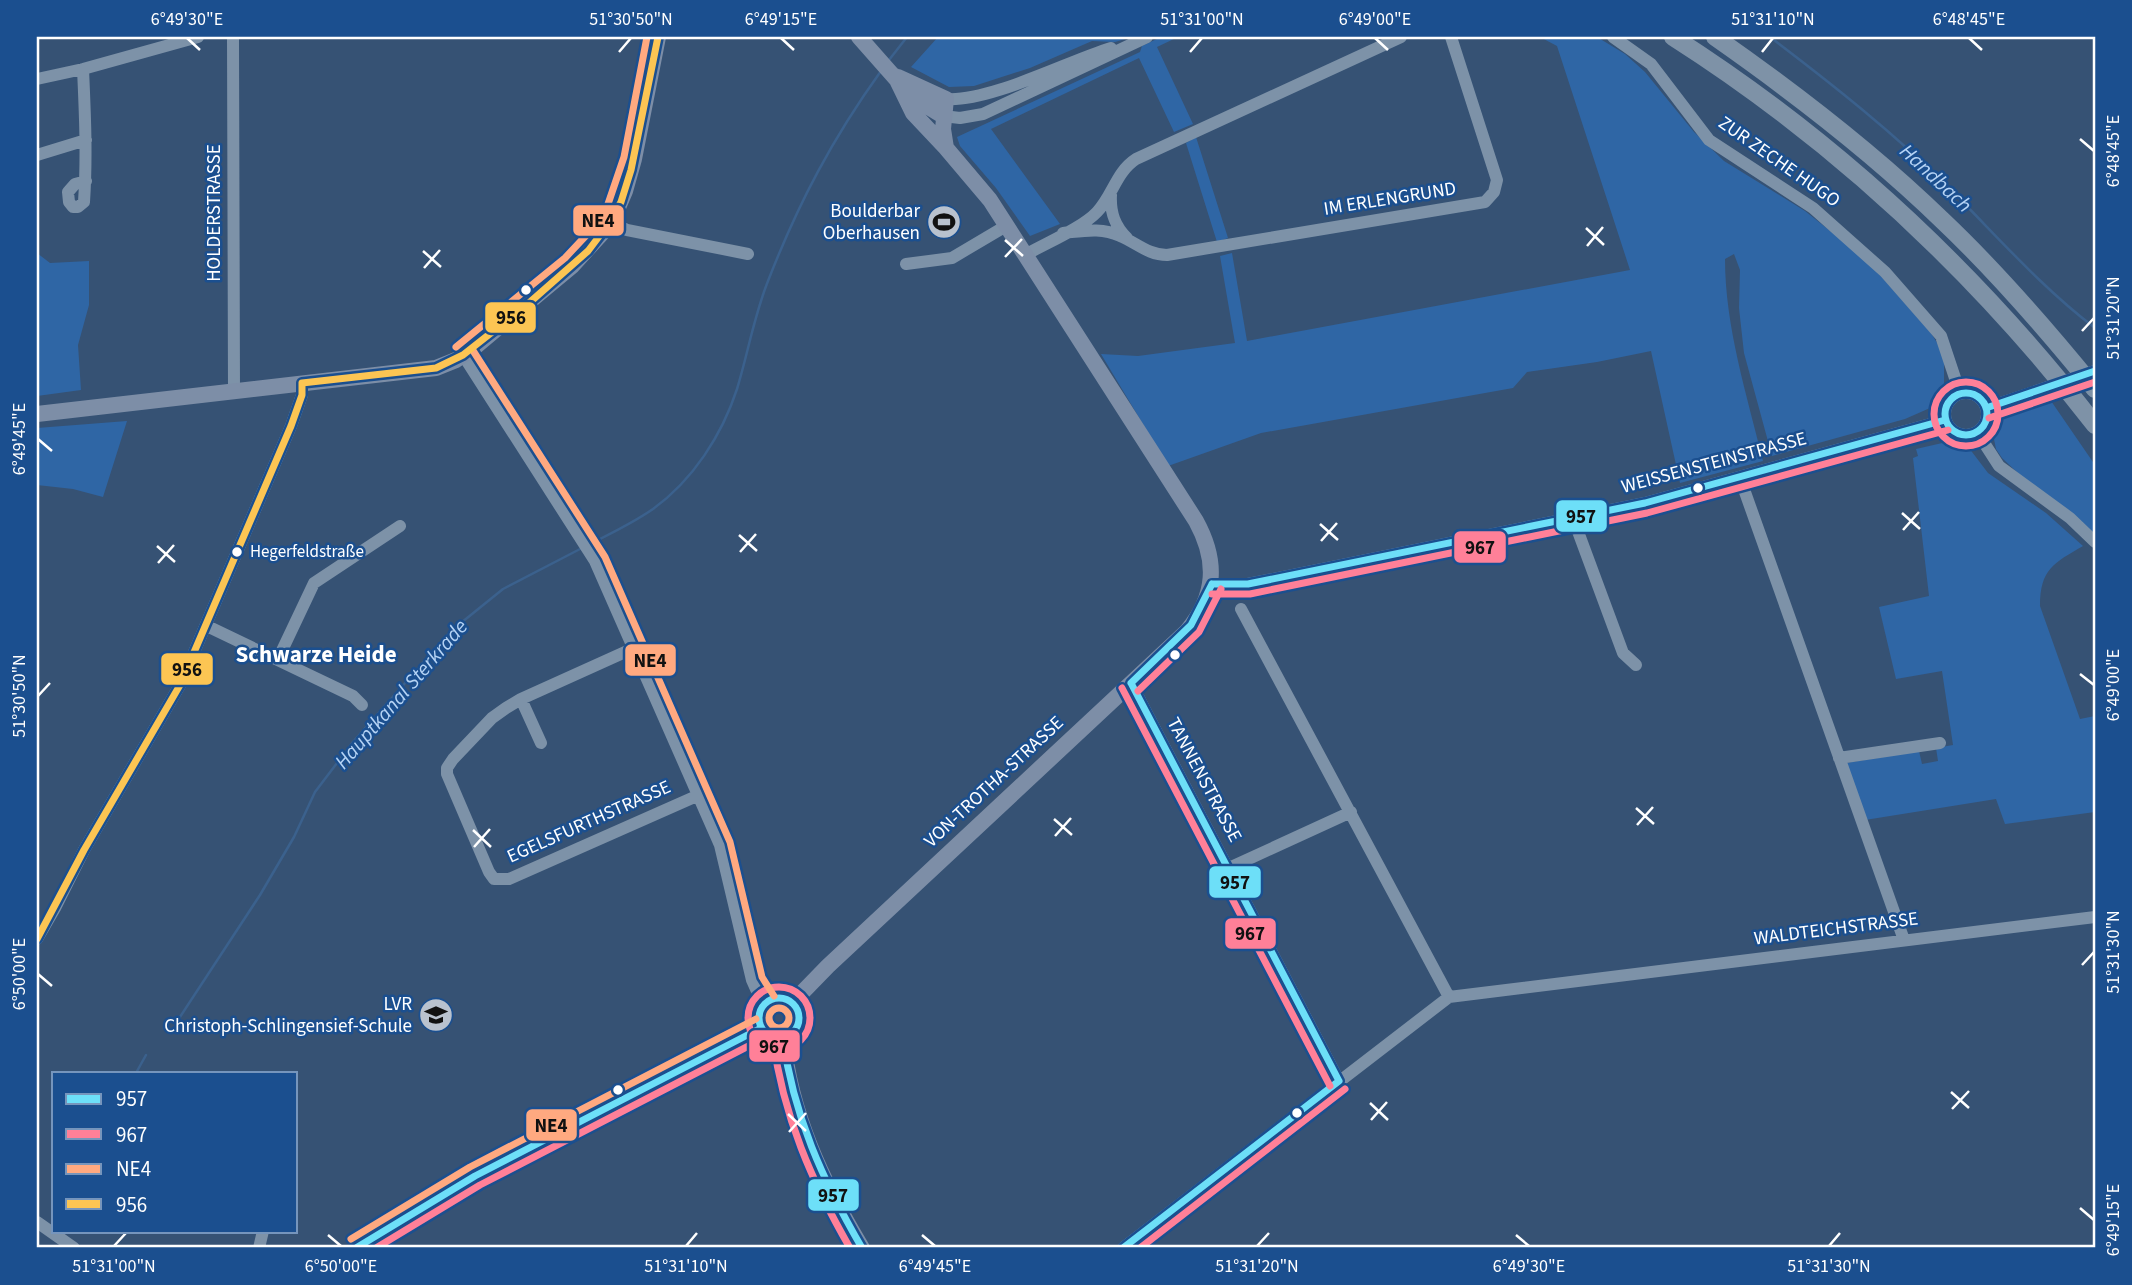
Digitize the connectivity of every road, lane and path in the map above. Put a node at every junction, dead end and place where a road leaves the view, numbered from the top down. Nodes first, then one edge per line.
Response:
1 (198, 37) edge
2 (233, 37) edge
3 (658, 37) edge
4 (859, 37) edge
5 (1147, 37) edge
6 (1401, 37) edge
7 (1451, 37) edge
8 (1613, 37) edge
9 (1673, 37) edge
10 (1716, 37) edge
11 (83, 69) junction
12 (895, 76) junction
13 (37, 79) edge
14 (944, 107) junction
15 (86, 140) junction
16 (946, 148) junction
17 (37, 155) edge
18 (86, 181) dead end
19 (1112, 191) junction
20 (610, 222) junction
21 (1006, 226) junction
22 (1063, 233) junction
23 (1129, 240) junction
24 (748, 254) dead end
25 (1025, 255) junction
26 (906, 264) dead end
27 (463, 355) junction
28 (2095, 371) edge
29 (302, 383) junction
30 (2095, 389) edge
31 (234, 390) junction
32 (1960, 393) junction
33 (1986, 408) junction
34 (37, 414) edge
35 (1945, 420) junction
36 (2095, 425) edge
37 (1977, 432) junction
38 (1740, 478) junction
39 (1573, 518) junction
40 (400, 526) dead end
41 (2095, 542) edge
42 (1212, 584) junction
43 (1241, 609) dead end
44 (207, 626) junction
45 (634, 648) junction
46 (278, 659) junction
47 (1636, 665) dead end
48 (1131, 683) junction
49 (521, 699) junction
50 (362, 705) dead end
51 (541, 743) dead end
52 (1940, 743) dead end
53 (1839, 758) junction
54 (699, 795) junction
55 (1351, 812) junction
56 (1229, 868) junction
57 (2095, 918) edge
58 (37, 939) edge
59 (1904, 940) junction
60 (1449, 997) junction
61 (765, 1002) junction
62 (792, 1003) junction
63 (761, 1028) junction
64 (783, 1038) junction
65 (1339, 1081) junction
66 (37, 1222) edge
67 (74, 1248) edge
68 (356, 1248) edge
69 (862, 1248) edge
70 (1123, 1248) edge

1 - 11 street
2 - 31 street, HOLDERSTRASSE
3 - 20 main road
4 - 12 main road
5 - 14 street
5 - 14 street
6 - 19 street, IM ERLENGRUND
7 - 23 street, IM ERLENGRUND
8 - 32 street, ZUR ZECHE HUGO
9 - 36 highway
10 - 30 highway
11 - 13 street
11 - 15 street
12 - 14 main road
12 - 16 main road
14 - 16 main road
15 - 17 street
15 - 18 street
16 - 21 main road
19 - 22 street, IM ERLENGRUND
19 - 23 street
20 - 24 street
20 - 27 main road
21 - 25 main road
21 - 26 street
22 - 23 street, IM ERLENGRUND
22 - 25 street, IM ERLENGRUND
25 - 42 main road
27 - 29 main road
27 - 45 street
28 - 33 street, bridge
29 - 31 main road
29 - 44 street
31 - 34 main road
32 - 33 street
32 - 35 street
33 - 37 street
35 - 37 street
35 - 38 street, WEISSENSTEINSTRASSE
37 - 41 street
38 - 39 street, WEISSENSTEINSTRASSE
38 - 53 street
39 - 42 street, WEISSENSTEINSTRASSE
39 - 47 street
40 - 46 street
42 - 48 main road, VON-TROTHA-STRASSE
43 - 55 street
44 - 46 street
44 - 58 street
45 - 49 street
45 - 54 street
46 - 50 street
48 - 56 street, TANNENSTRASSE
48 - 62 main road, VON-TROTHA-STRASSE
49 - 51 street
49 - 54 street, EGELSFURTHSTRASSE
52 - 53 street
53 - 59 street
54 - 61 street
55 - 56 street
55 - 60 street
56 - 65 street, TANNENSTRASSE
57 - 59 street, WALDTEICHSTRASSE
59 - 60 street, WALDTEICHSTRASSE
60 - 65 street
61 - 62 main road
61 - 63 main road
62 - 64 main road
63 - 64 main road
63 - 68 street
64 - 69 main road
65 - 70 street
66 - 67 street

